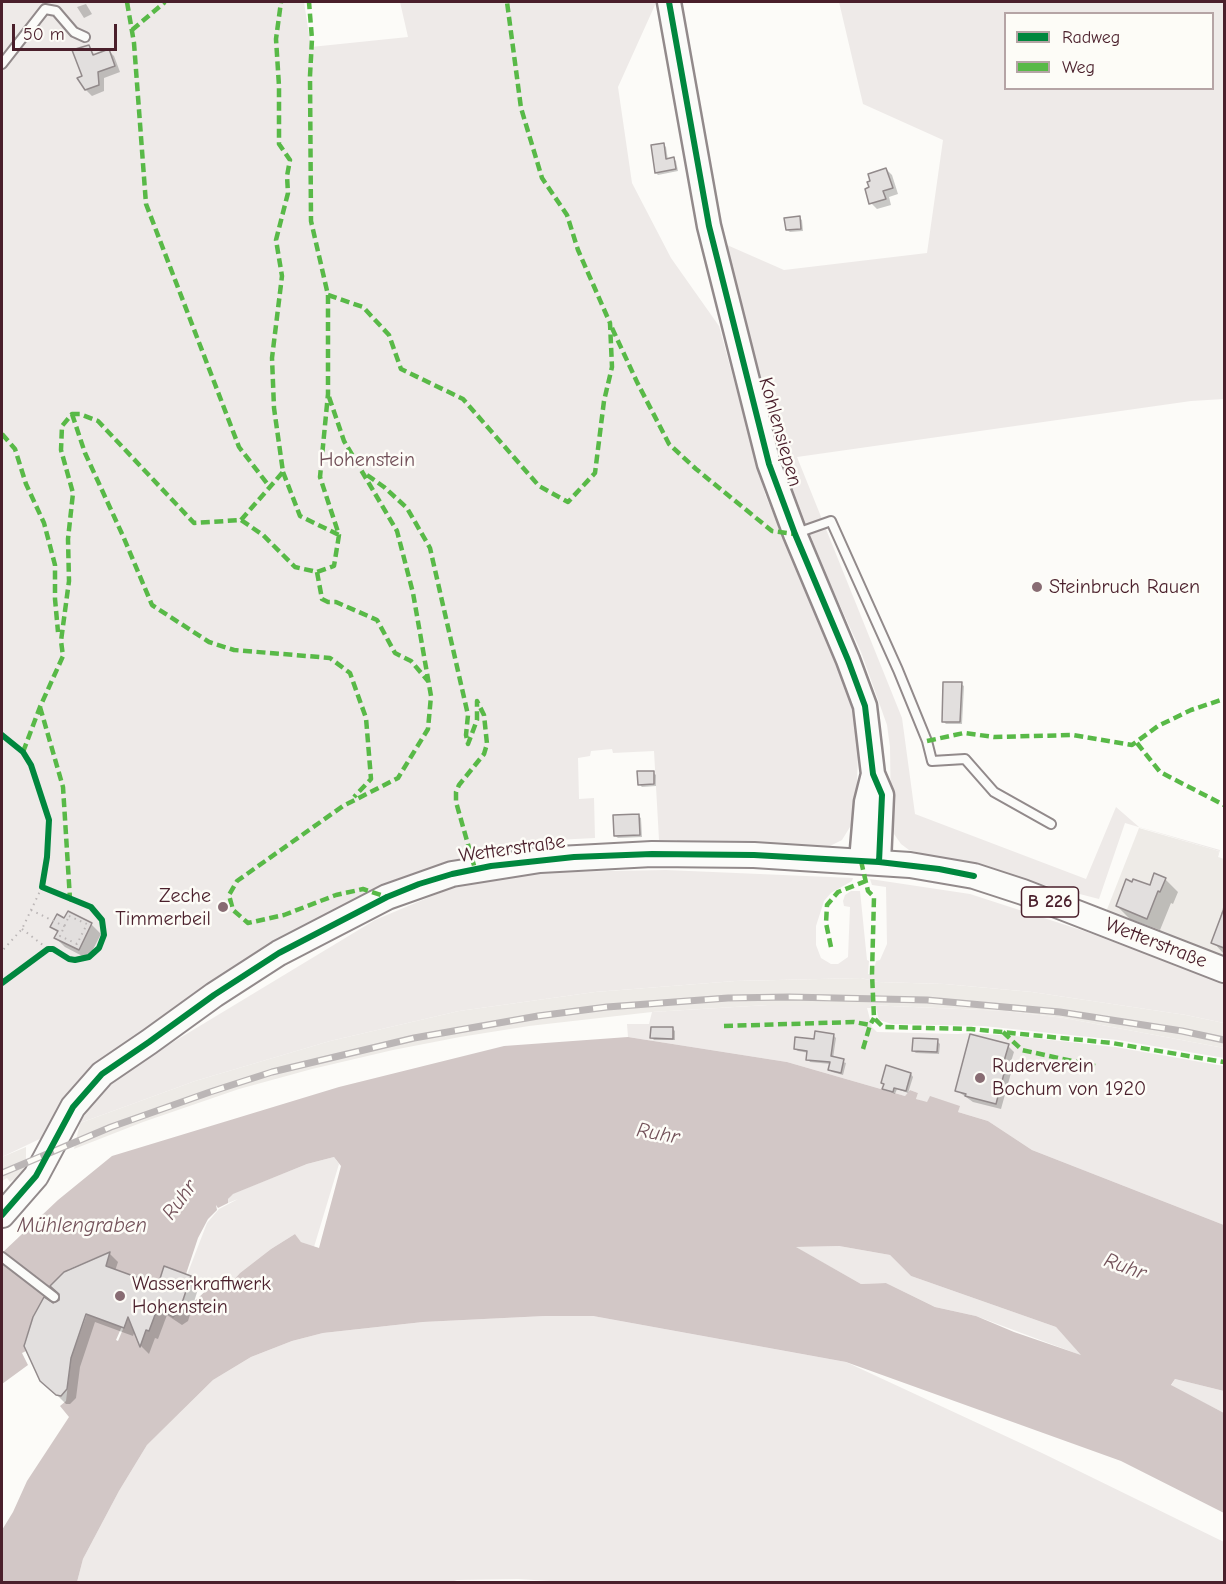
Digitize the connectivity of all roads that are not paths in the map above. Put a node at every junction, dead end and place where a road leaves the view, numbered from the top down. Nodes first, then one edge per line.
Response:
1 (669, 2) edge
2 (85, 38) dead end
3 (2, 64) edge
4 (795, 534) junction
5 (1051, 824) dead end
6 (870, 861) junction
7 (1224, 970) edge
8 (2, 1215) edge
9 (2, 1257) edge
10 (54, 1297) dead end

1 - 4 street, Kohlensiepen
2 - 3 lane
4 - 5 lane
4 - 6 street, Kohlensiepen
6 - 7 main road, Wetterstraße / B 226
6 - 8 main road, Wetterstraße / B 226
9 - 10 lane

